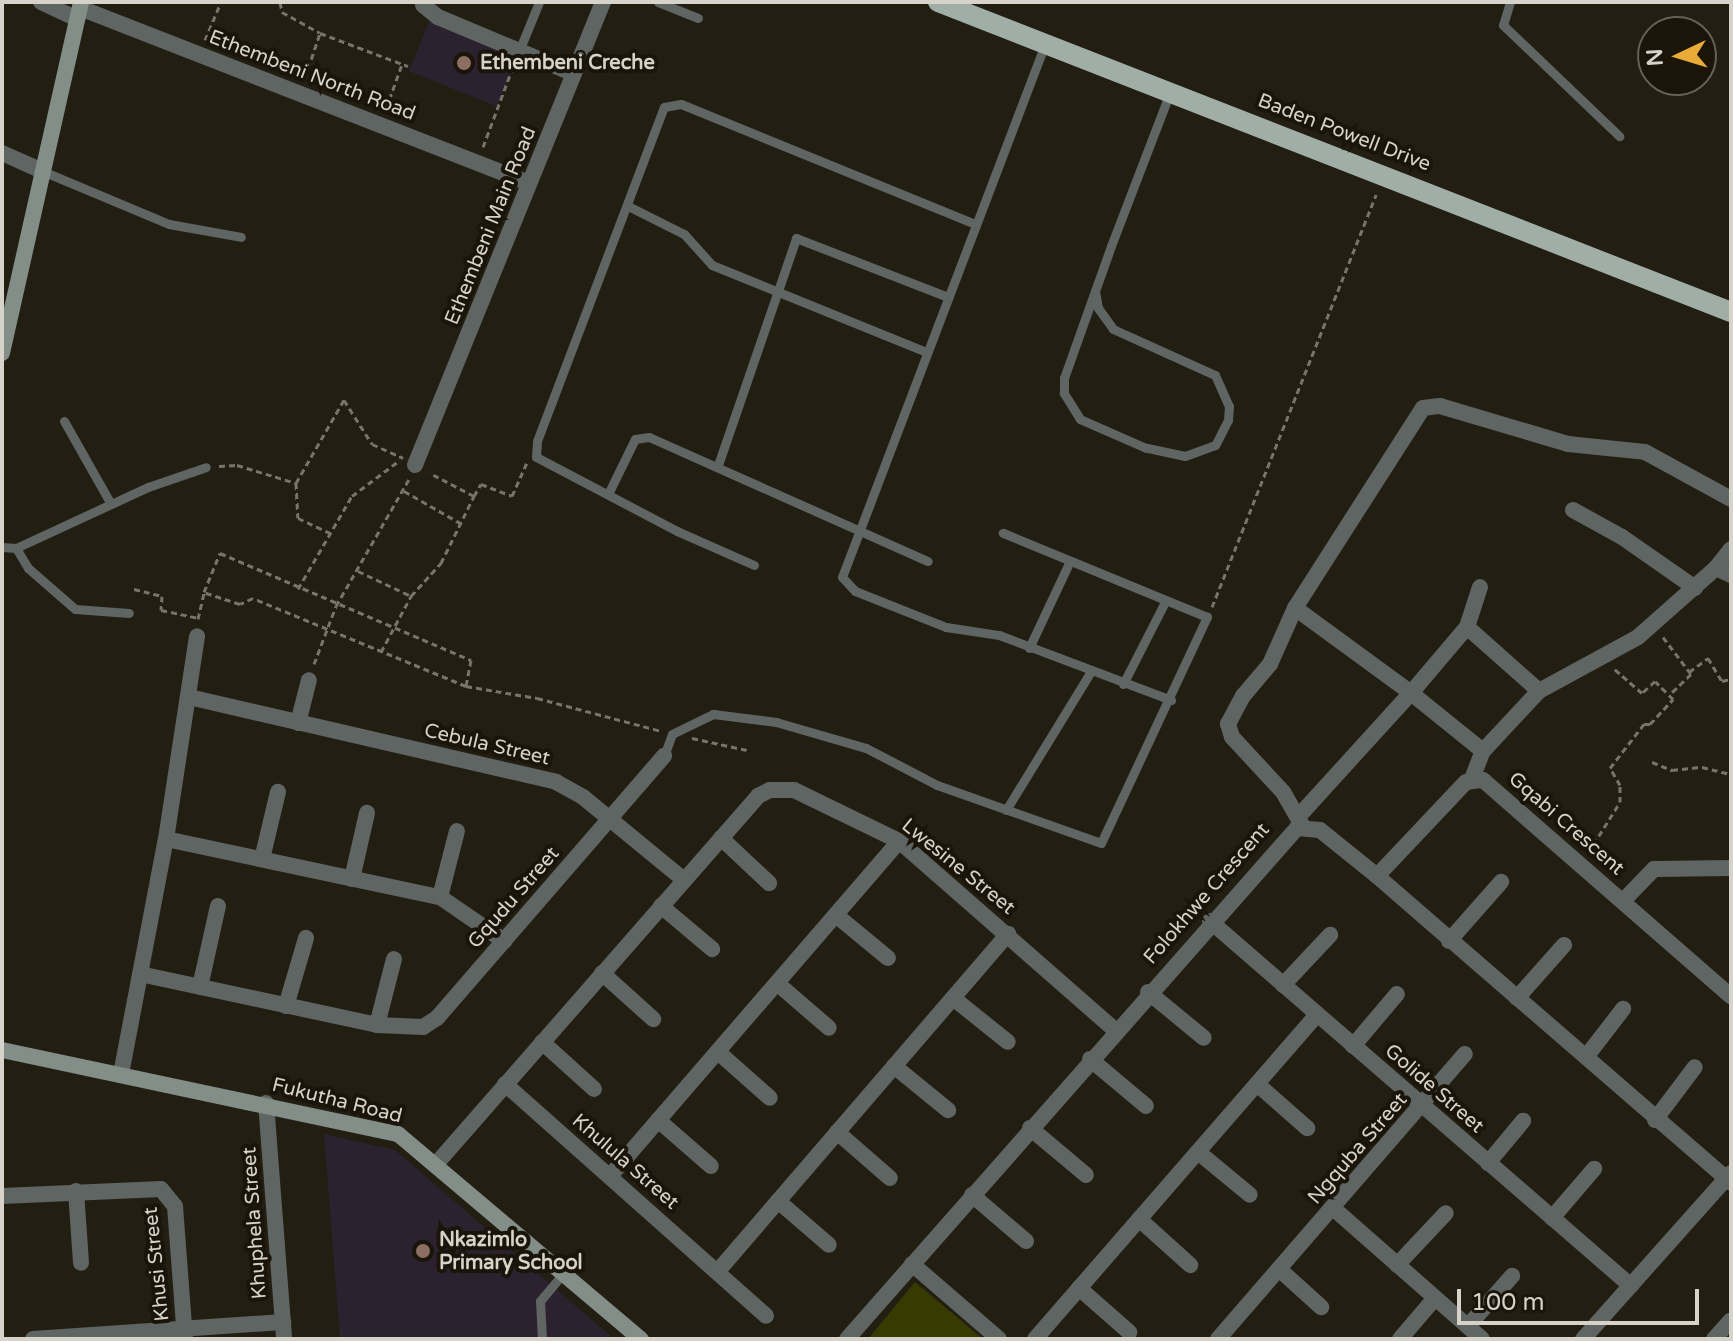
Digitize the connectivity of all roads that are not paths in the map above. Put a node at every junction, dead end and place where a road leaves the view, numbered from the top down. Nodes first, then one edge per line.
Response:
1 (41, 2) edge
2 (539, 2) edge
3 (603, 2) edge
4 (658, 2) edge
5 (938, 2) edge
6 (1510, 2) edge
7 (423, 5) dead end
8 (80, 10) edge
9 (698, 18) dead end
10 (1045, 44) junction
11 (519, 51) junction
12 (574, 74) junction
13 (1171, 91) junction
14 (1619, 136) dead end
15 (2, 153) edge
16 (40, 170) junction
17 (529, 183) junction
18 (628, 206) junction
19 (975, 224) junction
20 (241, 237) dead end
21 (1095, 291) junction
22 (776, 295) junction
23 (948, 297) junction
24 (1731, 312) edge
25 (5, 316) edge
26 (926, 352) junction
27 (2, 353) edge
28 (64, 421) dead end
29 (409, 461) road end
30 (718, 465) junction
31 (206, 467) road end
32 (609, 492) junction
33 (1731, 499) edge
34 (111, 504) junction
35 (1573, 510) dead end
36 (859, 528) junction
37 (1003, 533) dead end
38 (2, 547) edge
39 (16, 548) junction
40 (1731, 549) edge
41 (928, 561) dead end
42 (1070, 561) junction
43 (754, 565) dead end
44 (1724, 572) edge
45 (1480, 587) dead end
46 (1695, 588) junction
47 (1166, 600) junction
48 (1295, 608) junction
49 (129, 613) dead end
50 (1467, 627) junction
51 (197, 636) road end
52 (1029, 648) junction
53 (1090, 673) junction
54 (309, 680) road end
55 (1123, 684) junction
56 (1539, 691) junction
57 (1411, 693) junction
58 (189, 697) junction
59 (1171, 700) junction
60 (298, 723) junction
61 (1483, 751) junction
62 (664, 756) joint
63 (1472, 779) junction
64 (278, 792) dead end
65 (1006, 810) junction
66 (367, 813) dead end
67 (609, 819) junction
68 (1300, 822) junction
69 (457, 831) dead end
70 (721, 838) junction
71 (166, 839) junction
72 (899, 841) junction
73 (262, 859) junction
74 (1731, 868) edge
75 (1377, 876) junction
76 (352, 879) junction
77 (684, 880) junction
78 (1501, 882) dead end
79 (769, 883) dead end
80 (440, 897) junction
81 (1623, 901) junction
82 (218, 906) dead end
83 (661, 906) junction
84 (837, 916) junction
85 (1210, 921) junction
86 (1008, 934) junction
87 (1330, 935) dead end
88 (306, 938) dead end
89 (504, 941) junction
90 (1449, 941) junction
91 (1564, 945) dead end
92 (712, 949) dead end
93 (888, 958) dead end
94 (394, 959) dead end
95 (602, 973) junction
96 (140, 974) junction
97 (778, 984) junction
98 (1283, 985) junction
99 (200, 987) junction
100 (1148, 992) junction
101 (1397, 994) dead end
102 (1731, 996) edge
103 (953, 998) junction
104 (1517, 998) junction
105 (286, 1006) junction
106 (1623, 1009) dead end
107 (1317, 1015) junction
108 (653, 1019) dead end
109 (377, 1025) junction
110 (829, 1028) dead end
111 (1115, 1030) junction
112 (1204, 1038) dead end
113 (542, 1042) junction
114 (1008, 1042) dead end
115 (1353, 1046) junction
116 (2, 1050) edge
117 (718, 1052) junction
118 (1465, 1054) dead end
119 (1586, 1057) junction
120 (1090, 1059) junction
121 (894, 1066) junction
122 (1695, 1067) dead end
123 (121, 1074) junction
124 (505, 1084) junction
125 (1257, 1084) junction
126 (594, 1089) dead end
127 (770, 1098) dead end
128 (266, 1103) junction
129 (1146, 1106) dead end
130 (1423, 1106) junction
131 (948, 1110) dead end
132 (658, 1120) junction
133 (1655, 1120) junction
134 (1523, 1121) dead end
135 (1030, 1128) junction
136 (1307, 1128) dead end
137 (837, 1132) junction
138 (1198, 1152) junction
139 (437, 1163) junction
140 (1488, 1163) junction
141 (711, 1166) dead end
142 (1594, 1169) dead end
143 (1086, 1175) dead end
144 (610, 1176) junction
145 (890, 1178) dead end
146 (1729, 1178) edge
147 (76, 1191) junction
148 (972, 1195) junction
149 (1250, 1195) dead end
150 (2, 1196) edge
151 (778, 1201) junction
152 (1333, 1208) junction
153 (1446, 1213) dead end
154 (1552, 1218) junction
155 (1139, 1219) junction
156 (1026, 1241) dead end
157 (829, 1245) dead end
158 (81, 1263) dead end
159 (912, 1264) junction
160 (1190, 1265) dead end
161 (1397, 1265) junction
162 (1279, 1269) junction
163 (718, 1271) junction
164 (564, 1272) junction
165 (1512, 1276) dead end
166 (1631, 1286) junction
167 (1079, 1288) junction
168 (1435, 1298) junction
169 (1321, 1307) dead end
170 (766, 1316) dead end
171 (1731, 1320) edge
172 (283, 1322) junction
173 (1468, 1326) junction
174 (1129, 1332) dead end
175 (184, 1334) edge
176 (84, 1337) edge
177 (1221, 1338) edge
178 (33, 1339) edge
179 (284, 1339) edge
180 (542, 1339) edge
181 (641, 1339) edge
182 (847, 1339) edge
183 (999, 1339) edge
184 (1035, 1339) edge
185 (1400, 1339) edge
186 (1482, 1339) edge
187 (1583, 1339) edge
188 (1714, 1339) edge

1 - 8 street, Ethembeni North Road
2 - 11 lane
3 - 12 street, Ethembeni Main Road
4 - 9 lane
5 - 10 main road, Baden Powell Drive
6 - 14 lane
7 - 11 street
8 - 16 street
8 - 17 street, Ethembeni North Road
10 - 13 main road, Baden Powell Drive
10 - 19 lane
11 - 12 street
12 - 17 street, Ethembeni Main Road
13 - 21 lane
13 - 24 main road, Baden Powell Drive
15 - 16 street
16 - 20 lane
16 - 25 street
17 - 29 street, Ethembeni Main Road
18 - 19 lane
18 - 22 lane
18 - 32 lane
19 - 23 lane
21 - 21 lane
22 - 23 lane
22 - 26 lane
22 - 30 lane
23 - 26 lane
25 - 27 street
26 - 36 lane
28 - 34 lane
30 - 32 lane
30 - 36 lane
31 - 34 lane
32 - 43 lane
33 - 48 street
34 - 39 lane
35 - 46 street
36 - 41 lane
36 - 52 lane
37 - 42 lane
38 - 39 lane
39 - 49 lane
40 - 44 street
42 - 47 lane
42 - 52 lane
44 - 46 street
45 - 50 street
46 - 56 street
47 - 55 lane
47 - 59 lane
48 - 57 street
48 - 68 street
50 - 56 street
50 - 57 street
51 - 58 street
52 - 53 lane
53 - 55 lane
53 - 65 lane
54 - 60 street
55 - 59 lane
56 - 61 street
57 - 61 street
57 - 68 street
58 - 60 street, Cebula Street
58 - 71 street
59 - 65 lane
60 - 67 street, Cebula Street
61 - 63 street
62 - 65 lane
62 - 67 street, Gqudu Street
63 - 75 street
63 - 81 street, Gqabi Crescent
64 - 73 street
66 - 76 street
67 - 77 street, Cebula Street
67 - 89 street, Gqudu Street
68 - 75 street, Folokhwe Crescent
68 - 85 street, Folokhwe Crescent
69 - 80 street
70 - 72 street, Lwesine Street
70 - 77 street, Lwesine Street
70 - 79 street
71 - 73 street
71 - 96 street
72 - 84 street
72 - 86 street, Lwesine Street
73 - 76 street
74 - 81 street
75 - 90 street, Folokhwe Crescent
76 - 80 street
77 - 83 street, Lwesine Street
78 - 90 street
80 - 89 street
81 - 102 street, Gqabi Crescent
82 - 99 street
83 - 92 street
83 - 95 street, Lwesine Street
84 - 93 street
84 - 97 street
85 - 98 street, Golide Street
85 - 100 street, Folokhwe Crescent
86 - 103 street
86 - 111 street, Lwesine Street
87 - 98 street
88 - 105 street
89 - 109 street, Gqudu Street
90 - 104 street, Folokhwe Crescent
91 - 104 street
94 - 109 street
95 - 108 street
95 - 113 street, Lwesine Street
96 - 99 street, Gqudu Street
96 - 123 street
97 - 110 street
97 - 117 street
98 - 107 street, Golide Street
99 - 105 street, Gqudu Street
100 - 111 street, Folokhwe Crescent
100 - 112 street, Folokhwe Crescent
101 - 115 street, Golide Street
103 - 114 street
103 - 121 street
104 - 119 street, Folokhwe Crescent
105 - 109 street, Gqudu Street
106 - 119 street
107 - 115 street, Golide Street
107 - 125 street
111 - 120 street, Folokhwe Crescent
113 - 124 street, Lwesine Street
113 - 126 street
115 - 130 street, Golide Street
116 - 123 street, Fukutha Road
117 - 127 street
117 - 132 street
118 - 130 street, Ngquba Street
119 - 133 street, Folokhwe Crescent
120 - 129 street
120 - 135 street, Folokhwe Crescent
121 - 131 street
121 - 137 street
122 - 133 street
123 - 128 street, Fukutha Road
124 - 139 street, Lwesine Street
124 - 144 street, Khulula Street
125 - 136 street
125 - 138 street
128 - 139 street, Fukutha Road
128 - 172 street, Khuphela Street
130 - 140 street, Golide Street
130 - 152 street, Ngquba Street
132 - 141 street
132 - 144 street
133 - 146 street, Folokhwe Crescent
134 - 140 street, Golide Street
135 - 143 street
135 - 148 street, Folokhwe Crescent
137 - 145 street
137 - 151 street
138 - 149 street
138 - 155 street
139 - 164 street, Fukutha Road
140 - 154 street, Golide Street
142 - 154 street
144 - 163 street, Khulula Street
146 - 166 street
147 - 150 street, Khusi Street
147 - 158 street
147 - 175 street, Khusi Street
148 - 156 street
148 - 159 street, Folokhwe Crescent
151 - 157 street
151 - 163 street
152 - 161 street
152 - 162 street, Ngquba Street
153 - 161 street
154 - 166 street, Golide Street
155 - 160 street
155 - 167 street
159 - 182 street, Folokhwe Crescent
159 - 183 street
161 - 168 street
162 - 169 street
162 - 177 street, Ngquba Street
163 - 170 street, Khulula Street
164 - 180 lane
164 - 181 street, Fukutha Road
165 - 173 street
166 - 187 street
167 - 174 street
167 - 184 street
168 - 173 street
168 - 185 street
171 - 188 street
172 - 175 street
172 - 179 street, Khuphela Street
173 - 186 street
175 - 176 street
176 - 178 street

